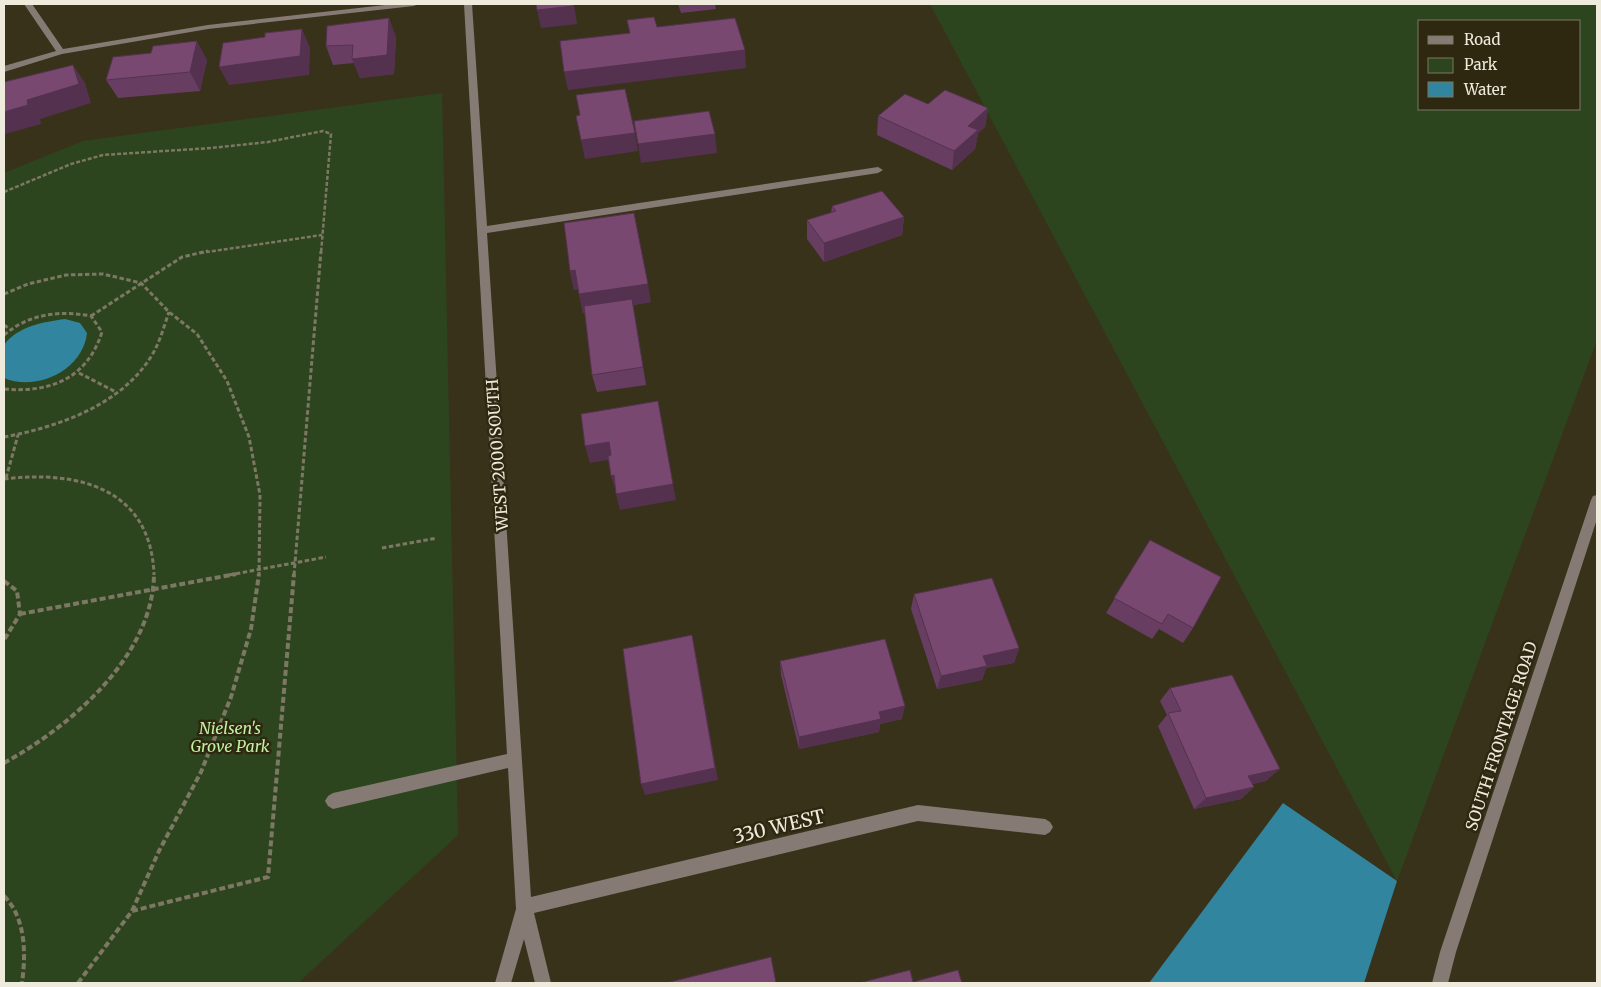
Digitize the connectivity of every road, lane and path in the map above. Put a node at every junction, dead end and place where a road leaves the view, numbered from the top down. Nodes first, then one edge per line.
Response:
1 (28, 4) edge
2 (414, 4) edge
3 (468, 4) edge
4 (61, 52) junction
5 (4, 69) edge
6 (878, 170) dead end
7 (4, 192) edge
8 (483, 230) junction
9 (322, 235) junction
10 (141, 283) junction
11 (4, 294) edge
12 (169, 312) junction
13 (91, 316) junction
14 (4, 325) edge
15 (10, 329) junction
16 (4, 334) edge
17 (79, 372) junction
18 (4, 389) edge
19 (116, 392) junction
20 (18, 435) junction
21 (4, 436) edge
22 (5, 479) edge
23 (1597, 500) edge
24 (437, 538) dead end
25 (382, 548) dead end
26 (326, 557) dead end
27 (295, 562) junction
28 (260, 568) junction
29 (4, 581) edge
30 (154, 588) junction
31 (20, 614) junction
32 (4, 640) edge
33 (516, 759) junction
34 (4, 763) edge
35 (333, 801) dead end
36 (1045, 827) dead end
37 (4, 896) edge
38 (524, 907) junction
39 (132, 911) junction
40 (22, 983) edge
41 (78, 983) edge
42 (502, 983) edge
43 (543, 983) edge
44 (1440, 983) edge

1 - 4 street
2 - 4 street
3 - 8 street, WEST 2000 SOUTH
4 - 5 street
6 - 8 street
7 - 9 path
8 - 33 street, WEST 2000 SOUTH
9 - 10 path
9 - 27 path
10 - 11 path
10 - 12 path
10 - 13 path
12 - 19 path
12 - 28 path
13 - 15 path
13 - 17 path
14 - 15 path
15 - 16 path
17 - 18 path
17 - 19 path
19 - 20 path
20 - 21 path
20 - 22 path
22 - 30 path
23 - 44 street, SOUTH FRONTAGE ROAD
24 - 25 path
26 - 27 path
27 - 28 path
27 - 39 path
28 - 30 path
28 - 39 path
29 - 31 path
30 - 31 path
30 - 34 path
31 - 32 path
33 - 35 street
33 - 38 street, WEST 2000 SOUTH
36 - 38 street, 330 WEST
37 - 40 path
38 - 42 street, WEST 2000 SOUTH
38 - 43 street, WEST 2000 SOUTH
39 - 41 path

